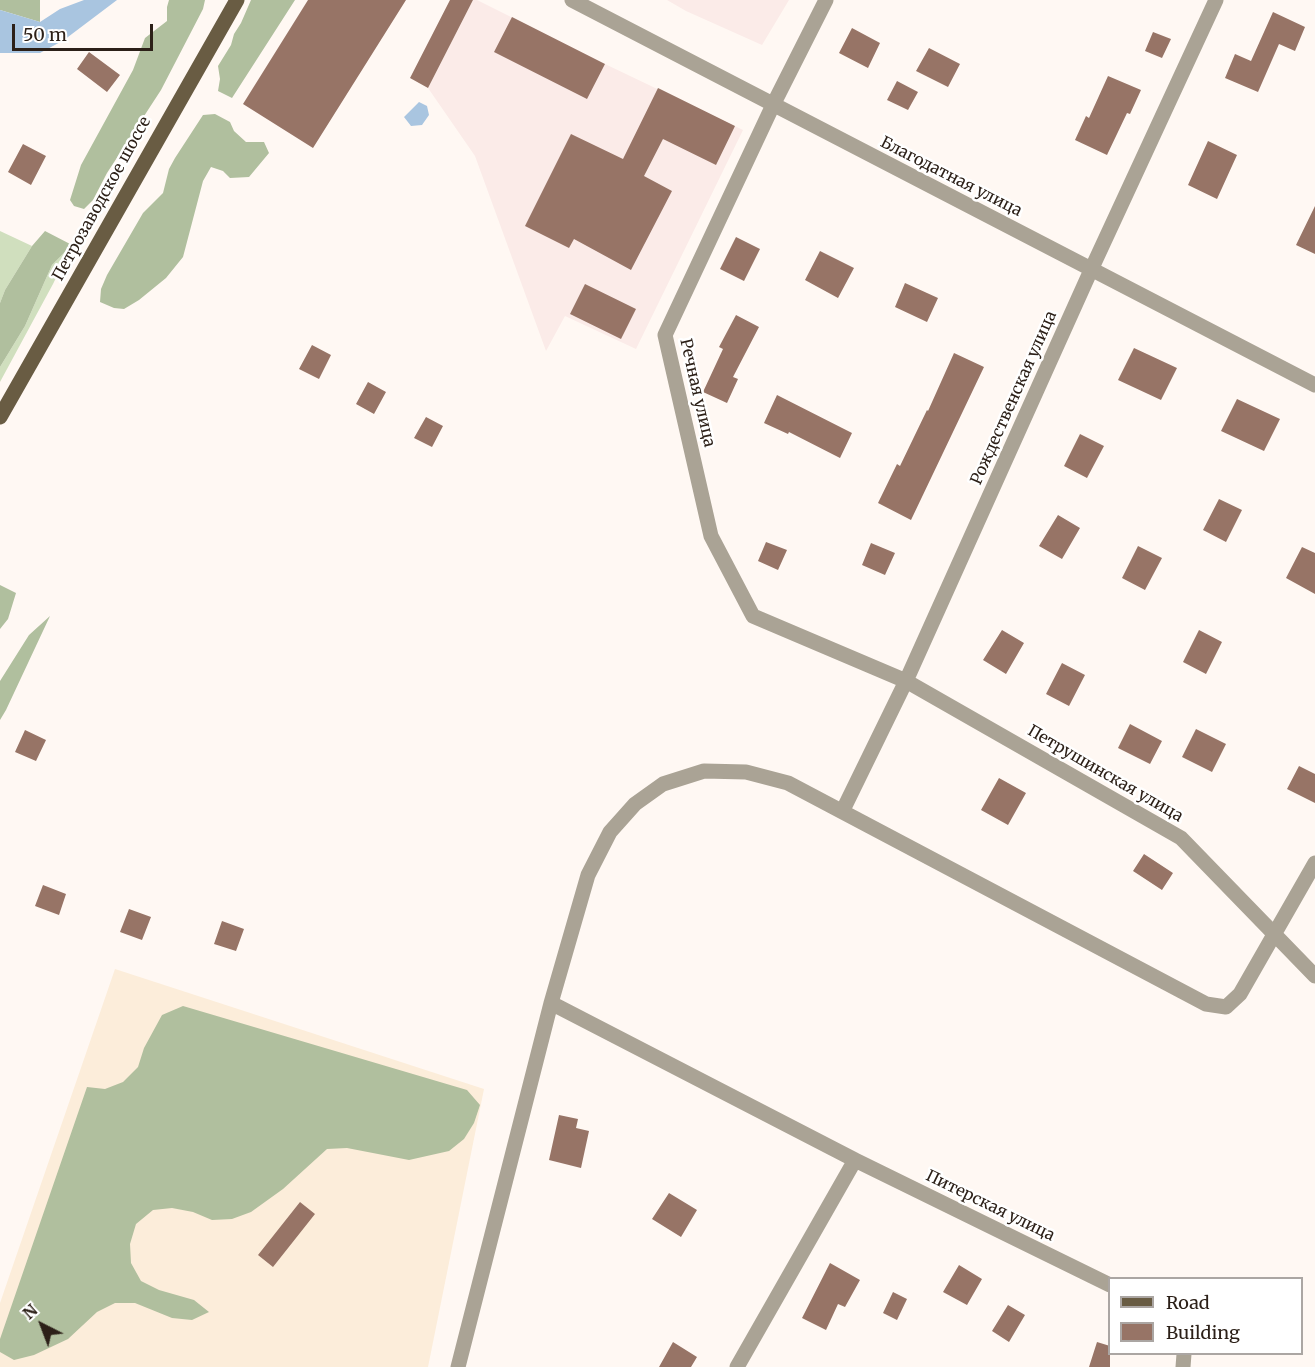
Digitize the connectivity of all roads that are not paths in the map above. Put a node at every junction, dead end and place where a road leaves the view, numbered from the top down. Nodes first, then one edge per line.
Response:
1 (237, 0) edge
2 (572, 0) edge
3 (826, 0) edge
4 (1216, 0) edge
5 (773, 105) junction
6 (1091, 270) junction
7 (1315, 385) edge
8 (0, 417) edge
9 (906, 681) junction
10 (843, 810) junction
11 (1315, 863) edge
12 (1275, 935) junction
13 (1315, 976) edge
14 (551, 1003) junction
15 (855, 1160) junction
16 (1108, 1284) edge
17 (458, 1367) edge
18 (737, 1367) edge

1 - 8 main road, Петрозаводское шоссе
2 - 5 street, Благодатная улица
3 - 5 street, Речная улица
4 - 6 street, Рождественская улица
5 - 6 street, Благодатная улица
5 - 9 street, Речная улица
6 - 7 street, Благодатная улица
6 - 9 street, Рождественская улица
9 - 10 street, Рождественская улица
9 - 12 street, Петрушинская улица
10 - 12 street
10 - 14 street
11 - 12 street
12 - 13 street, Петрушинская улица
14 - 15 street, Питерская улица
14 - 17 street
15 - 16 street, Питерская улица
15 - 18 street

